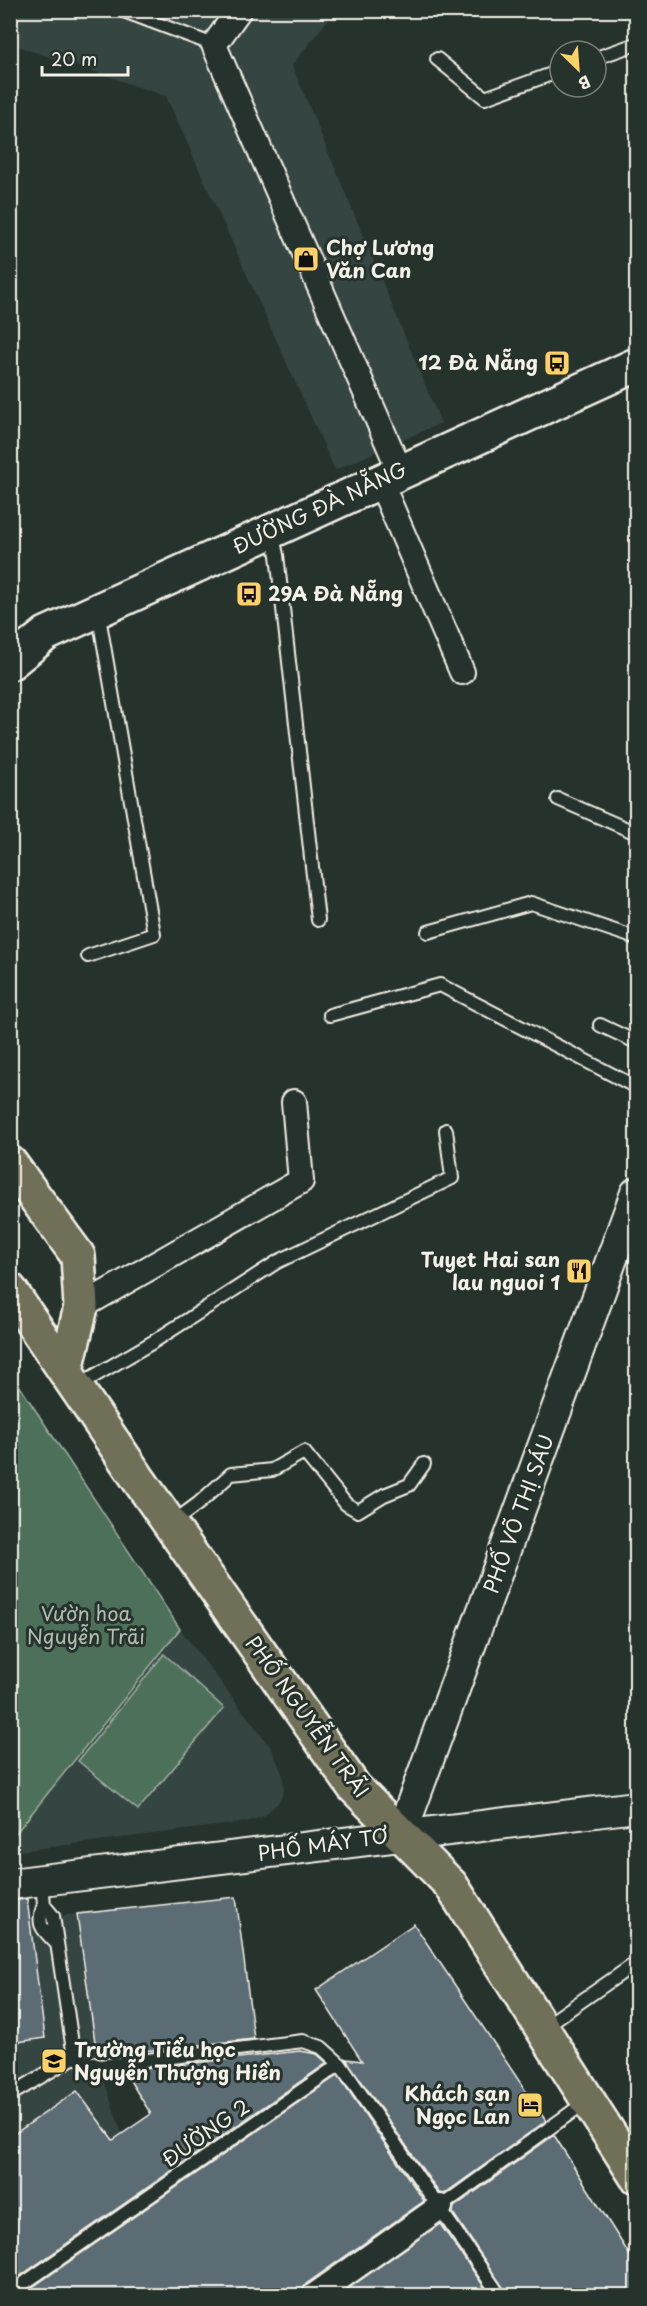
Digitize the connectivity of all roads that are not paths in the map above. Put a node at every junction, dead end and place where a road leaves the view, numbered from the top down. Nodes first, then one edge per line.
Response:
1 (121, 10) edge
2 (239, 10) edge
3 (636, 44) edge
4 (214, 45) junction
5 (608, 54) edge
6 (437, 59) dead end
7 (548, 75) edge
8 (636, 365) edge
9 (390, 476) junction
10 (272, 531) junction
11 (98, 610) junction
12 (10, 663) edge
13 (462, 672) dead end
14 (558, 799) dead end
15 (636, 833) edge
16 (318, 920) dead end
17 (428, 932) dead end
18 (636, 939) edge
19 (88, 956) dead end
20 (330, 1015) dead end
21 (600, 1025) dead end
22 (636, 1042) edge
23 (636, 1087) edge
24 (294, 1102) dead end
25 (446, 1131) dead end
26 (10, 1163) edge
27 (636, 1192) edge
28 (10, 1290) edge
29 (81, 1307) junction
30 (72, 1378) junction
31 (424, 1464) dead end
32 (171, 1524) junction
33 (636, 1808) edge
34 (401, 1834) junction
35 (10, 1884) edge
36 (43, 1892) junction
37 (636, 1962) edge
38 (542, 2028) junction
39 (74, 2057) junction
40 (339, 2064) junction
41 (10, 2095) edge
42 (589, 2100) junction
43 (636, 2176) edge
44 (440, 2207) junction
45 (10, 2293) edge
46 (314, 2295) edge
47 (500, 2295) edge

1 - 4 lane
2 - 4 street
3 - 5 lane
4 - 9 street
6 - 7 lane
8 - 9 main road, ĐƯỜNG ĐÀ NẴNG
9 - 10 main road, ĐƯỜNG ĐÀ NẴNG
9 - 13 street
10 - 11 main road, ĐƯỜNG ĐÀ NẴNG
10 - 16 lane
11 - 12 main road, ĐƯỜNG ĐÀ NẴNG
11 - 19 lane
14 - 15 lane
17 - 18 lane
20 - 23 lane
21 - 22 lane
24 - 29 street
25 - 30 lane
26 - 29 main road
27 - 34 street, PHỐ VÕ THỊ SÁU
28 - 30 main road, PHỐ NGUYỄN TRÃI
29 - 30 main road
30 - 32 main road, PHỐ NGUYỄN TRÃI
31 - 32 lane
32 - 34 main road, PHỐ NGUYỄN TRÃI
33 - 34 street, PHỐ MÁY TƠ
34 - 36 street, PHỐ MÁY TƠ
34 - 38 main road, PHỐ NGUYỄN TRÃI
35 - 36 street, PHỐ MÁY TƠ
36 - 39 lane
37 - 38 lane
38 - 42 main road, PHỐ NGUYỄN TRÃI
39 - 40 lane
39 - 41 lane
40 - 44 lane
40 - 45 lane, ĐƯỜNG 2
42 - 43 main road, PHỐ NGUYỄN TRÃI
42 - 44 lane
44 - 46 street
44 - 47 lane

